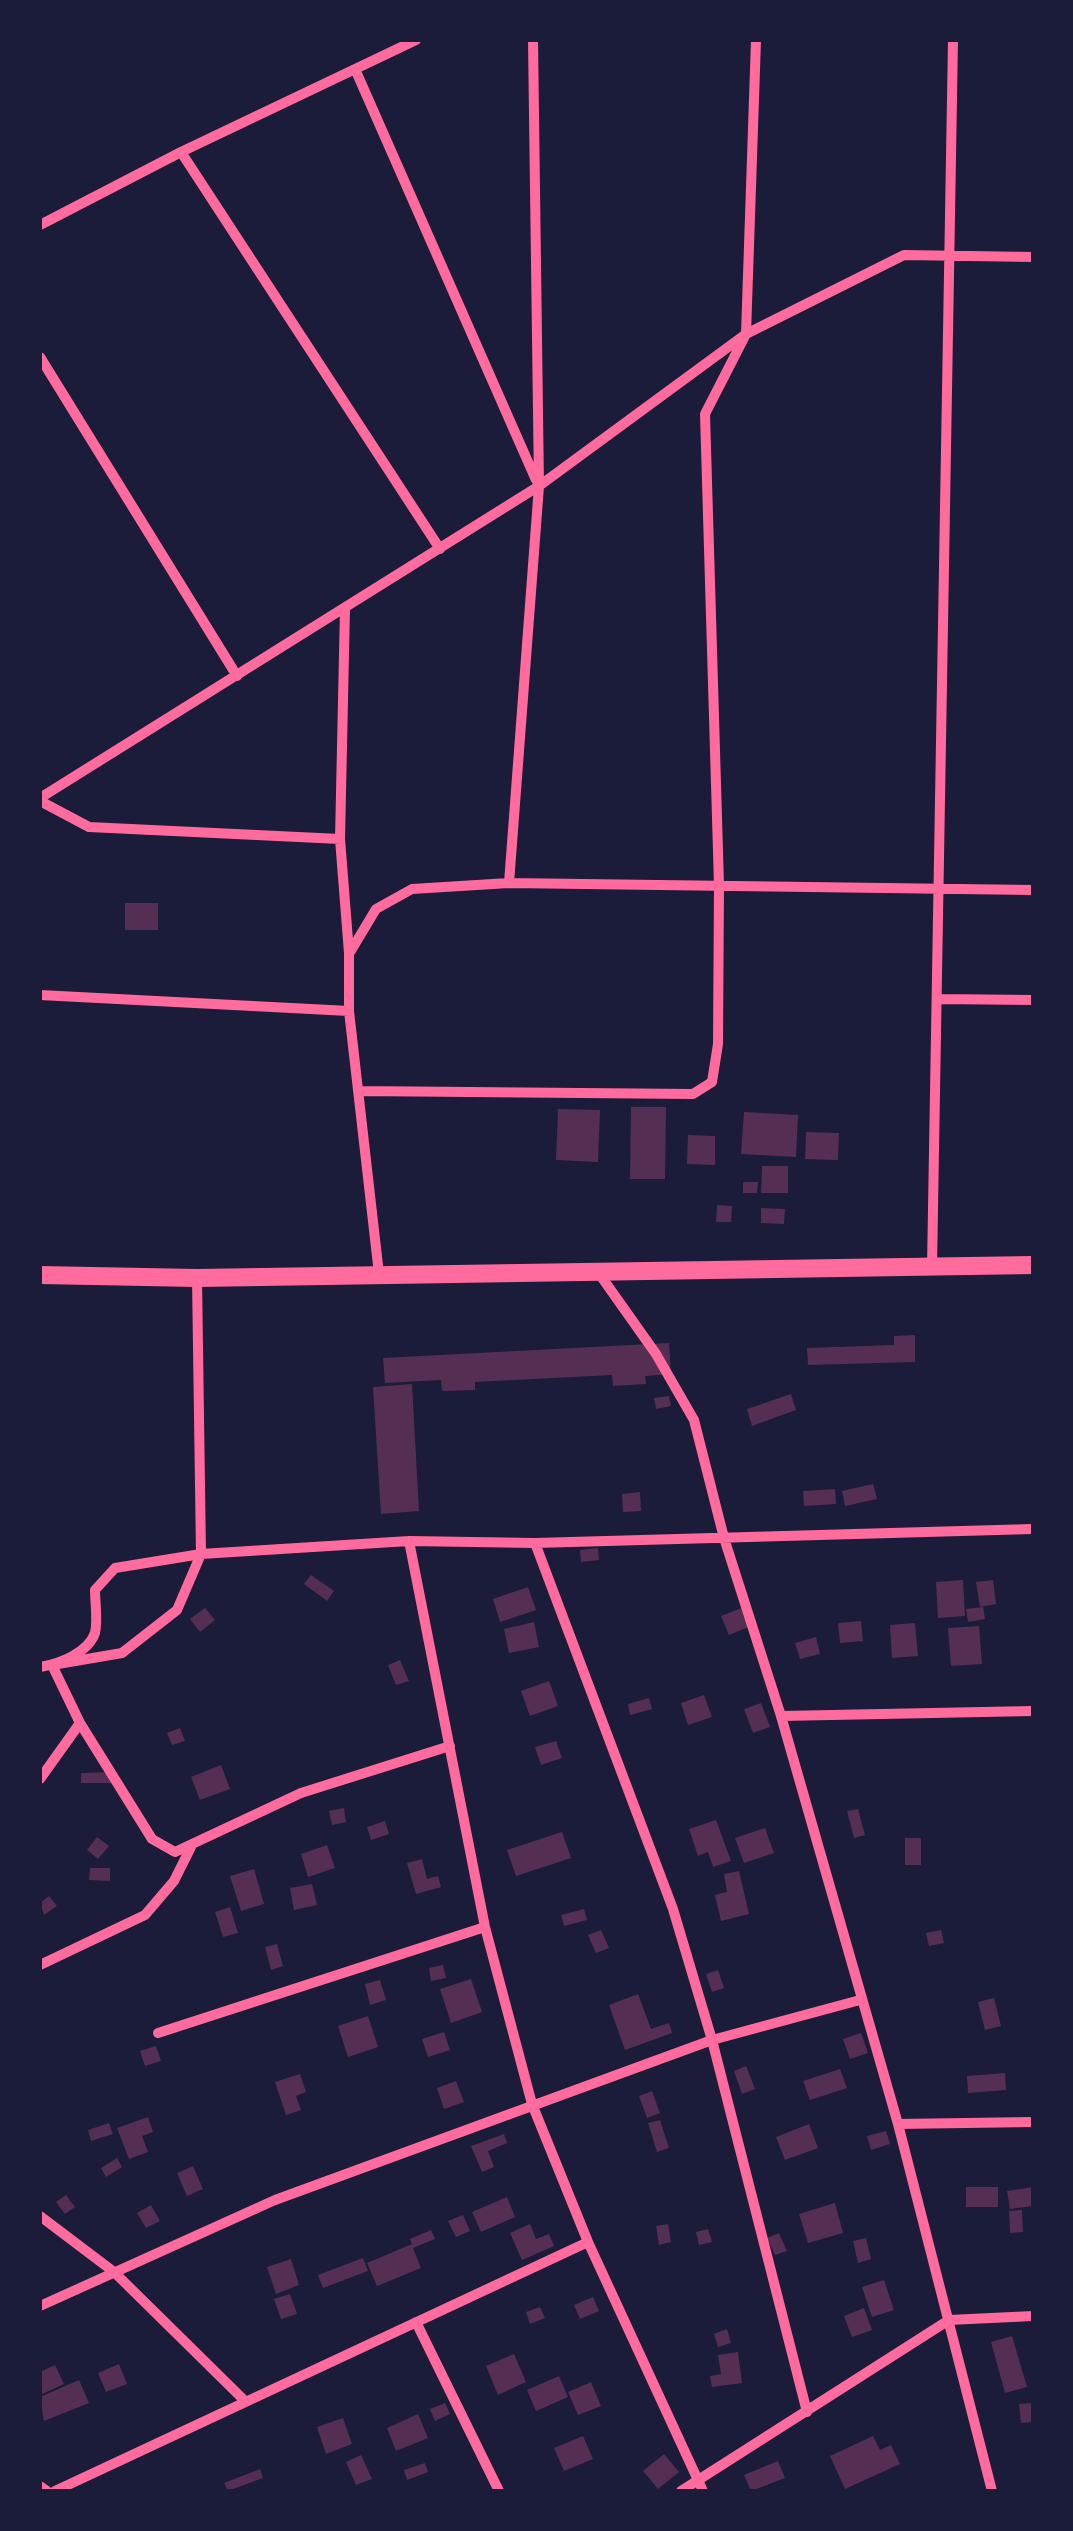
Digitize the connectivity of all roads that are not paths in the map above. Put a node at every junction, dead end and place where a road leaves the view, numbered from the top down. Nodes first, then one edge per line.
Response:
1 (416, 40) edge
2 (534, 40) edge
3 (756, 40) edge
4 (954, 40) edge
5 (356, 69) junction
6 (181, 152) junction
7 (40, 225) edge
8 (948, 256) junction
9 (1033, 257) edge
10 (746, 334) junction
11 (40, 357) edge
12 (538, 486) junction
13 (440, 549) junction
14 (345, 608) junction
15 (237, 676) junction
16 (40, 800) edge
17 (340, 839) junction
18 (508, 884) junction
19 (719, 886) junction
20 (939, 888) junction
21 (1033, 890) edge
22 (349, 954) junction
23 (40, 995) edge
24 (938, 999) junction
25 (1033, 1000) edge
26 (349, 1011) junction
27 (358, 1091) junction
28 (1033, 1265) edge
29 (932, 1267) junction
30 (598, 1271) junction
31 (378, 1274) junction
32 (40, 1275) edge
33 (198, 1278) junction
34 (1033, 1529) edge
35 (724, 1538) junction
36 (410, 1541) junction
37 (536, 1543) junction
38 (201, 1554) junction
39 (46, 1666) edge
40 (1033, 1711) edge
41 (780, 1716) junction
42 (80, 1723) junction
43 (450, 1746) junction
44 (40, 1779) edge
45 (192, 1846) junction
46 (485, 1927) junction
47 (40, 1965) edge
48 (860, 2000) junction
49 (158, 2033) dead end
50 (712, 2040) junction
51 (532, 2104) junction
52 (1033, 2122) edge
53 (898, 2124) junction
54 (40, 2216) edge
55 (588, 2242) junction
56 (114, 2272) junction
57 (40, 2306) edge
58 (1033, 2316) edge
59 (948, 2320) junction
60 (416, 2322) junction
61 (246, 2402) junction
62 (807, 2412) junction
63 (40, 2486) edge
64 (701, 2486) edge
65 (47, 2491) edge
66 (56, 2491) edge
67 (499, 2491) edge
68 (681, 2491) edge
69 (992, 2491) edge

1 - 5 street
2 - 12 street
3 - 10 street
4 - 8 street
5 - 6 street
5 - 12 street
6 - 7 street
6 - 13 street
8 - 9 street
8 - 10 street
8 - 20 street
10 - 12 street
10 - 19 street
11 - 15 street
12 - 13 street
12 - 18 street
13 - 14 street
14 - 15 street
14 - 17 street
15 - 16 street
16 - 17 street
17 - 22 street
18 - 19 street
18 - 22 street
19 - 20 street
19 - 27 street
20 - 21 street
20 - 24 street
22 - 26 street
23 - 26 street
24 - 25 street
24 - 29 street
26 - 27 street
27 - 31 street
28 - 29 main road
29 - 30 main road
30 - 31 main road
30 - 35 street
31 - 33 main road
32 - 33 main road
33 - 38 street
34 - 35 street
35 - 37 street
35 - 41 street
36 - 37 street
36 - 38 street
36 - 43 street
37 - 50 street
38 - 39 street
38 - 39 street
39 - 42 street
40 - 41 street
41 - 48 street
42 - 44 street
42 - 45 street
43 - 45 street
43 - 46 street
45 - 47 street
46 - 49 street
46 - 51 street
48 - 50 street
48 - 53 street
50 - 51 street
50 - 62 street
51 - 55 street
51 - 56 street
52 - 53 street
53 - 59 street
54 - 56 street
55 - 60 street
55 - 64 street
56 - 57 street
56 - 61 street
58 - 59 street
59 - 62 street
59 - 69 street
60 - 61 street
60 - 67 street
61 - 66 street
62 - 64 street
63 - 65 street
64 - 68 street

